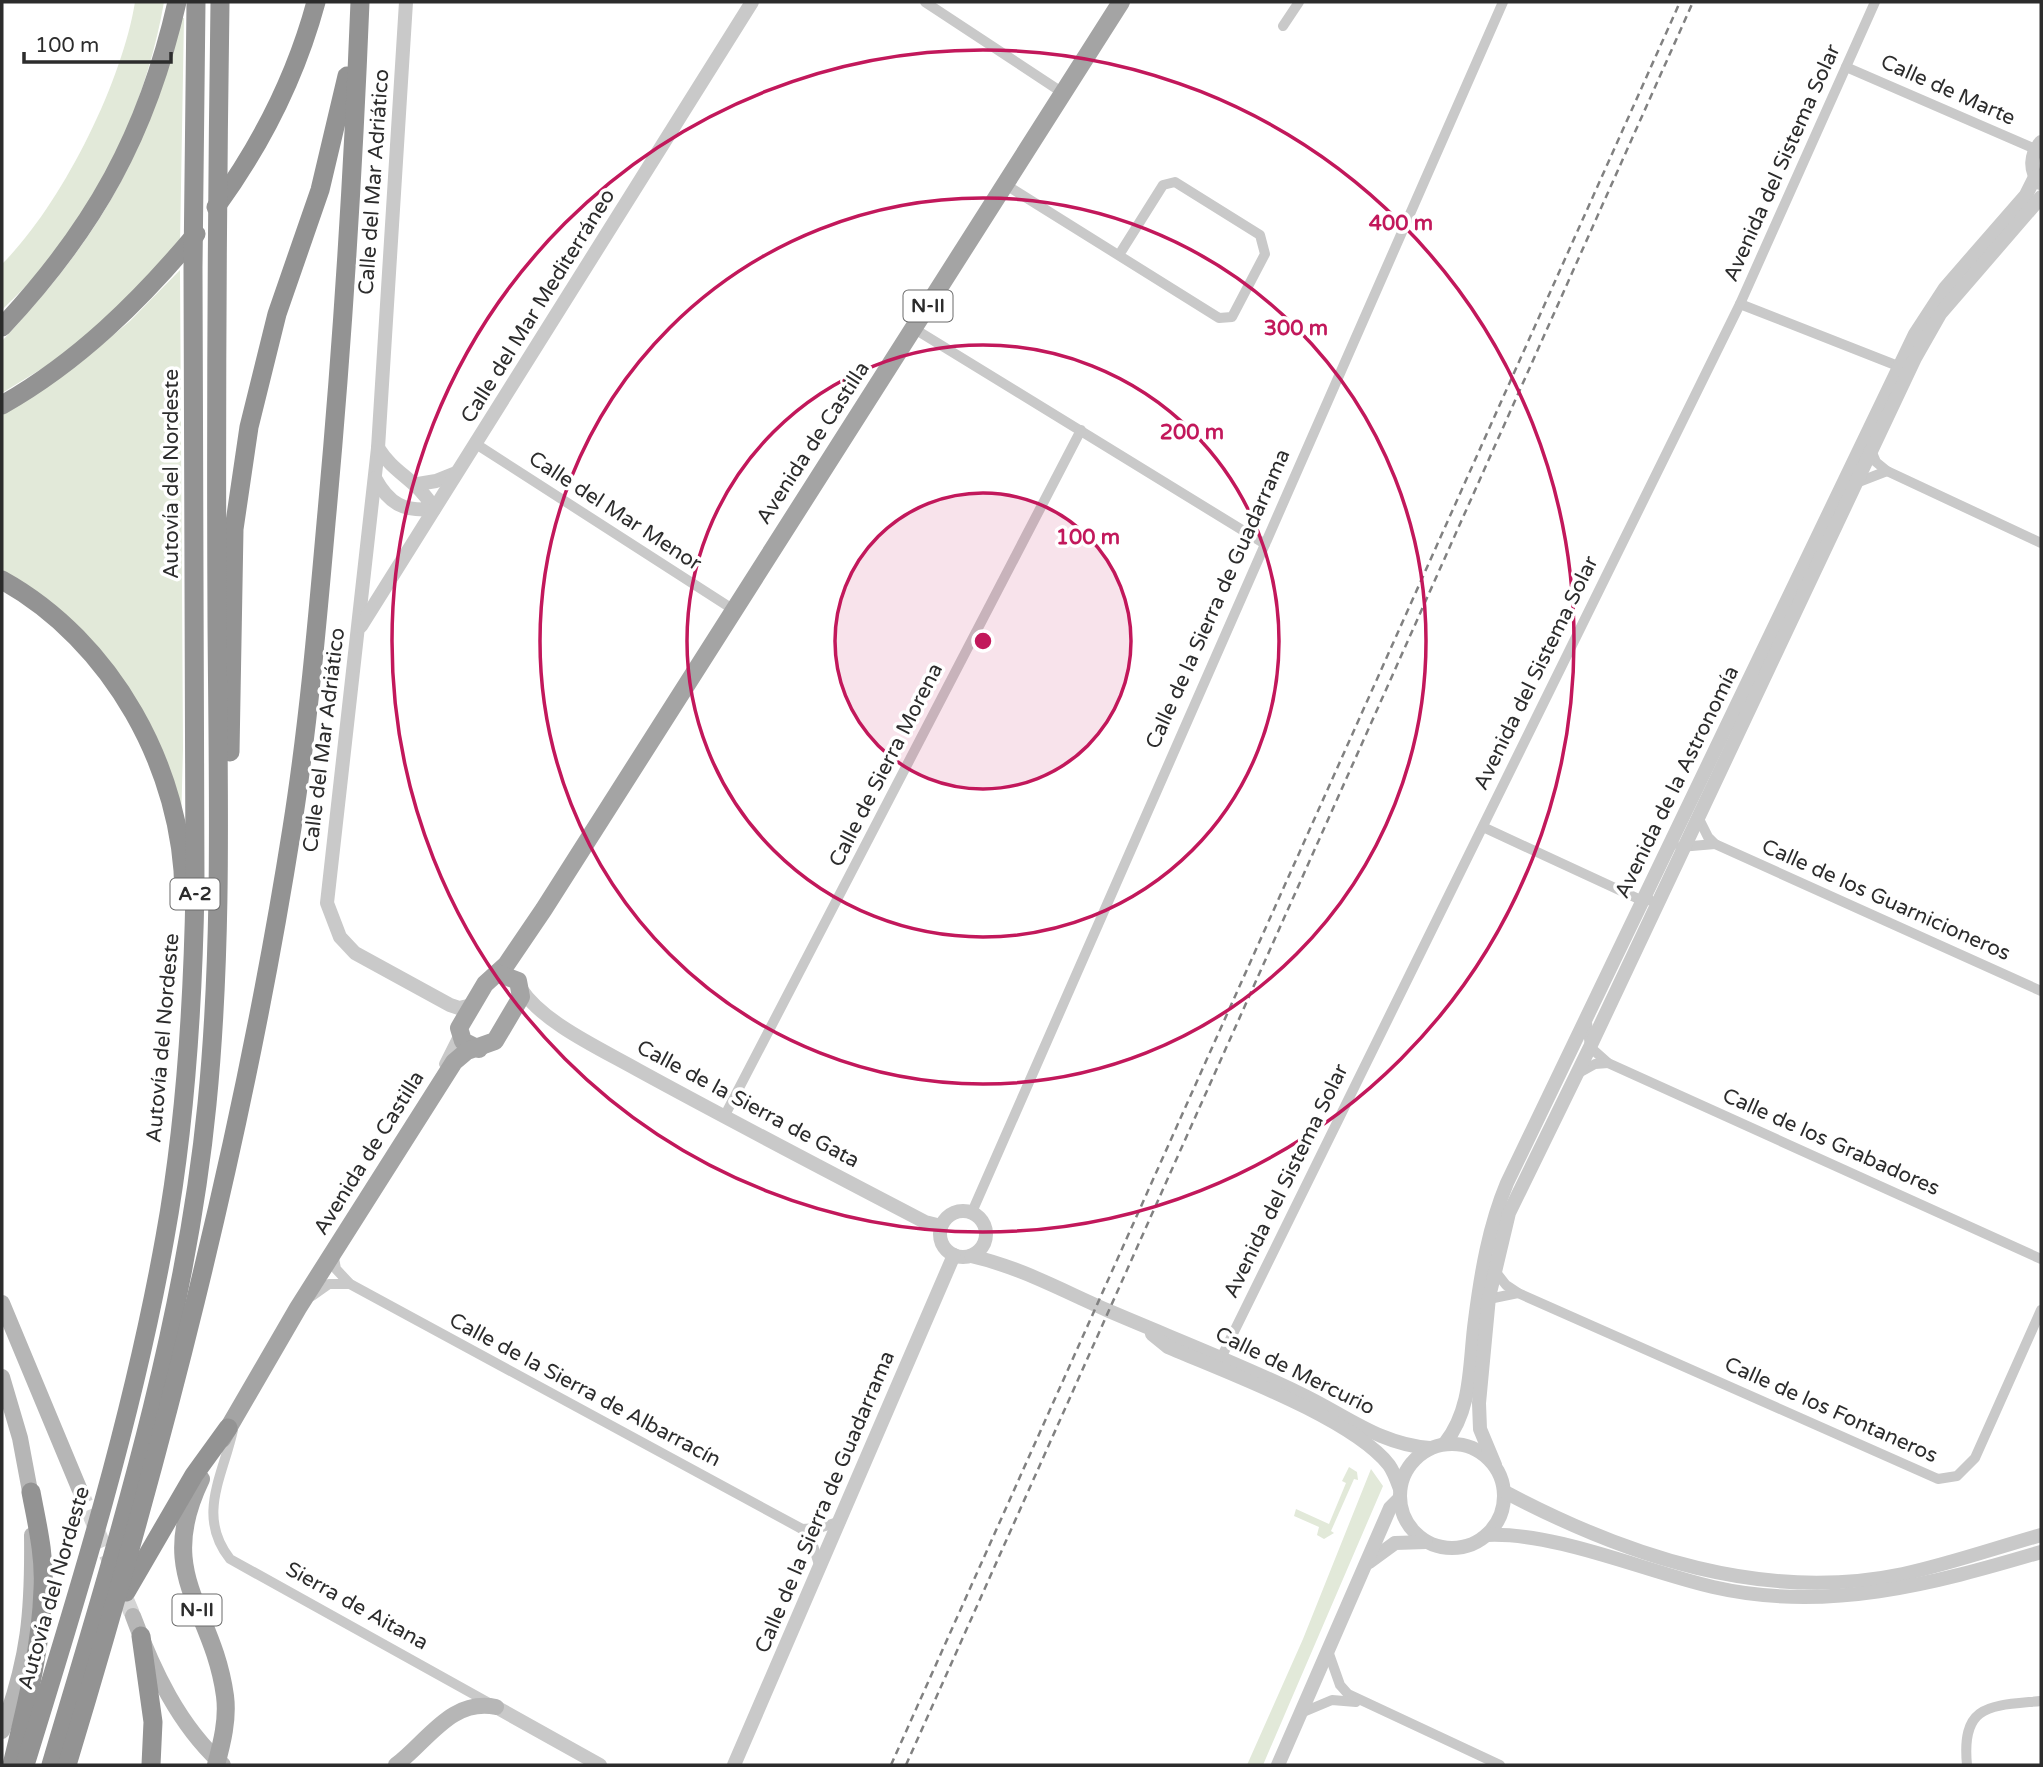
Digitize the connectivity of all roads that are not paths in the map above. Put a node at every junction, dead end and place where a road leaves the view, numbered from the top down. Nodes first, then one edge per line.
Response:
1 (177, 2) edge
2 (196, 2) edge
3 (219, 2) edge
4 (316, 2) edge
5 (406, 2) edge
6 (752, 2) edge
7 (925, 2) edge
8 (1121, 2) edge
9 (1299, 2) edge
10 (1503, 2) edge
11 (1875, 2) edge
12 (360, 4) edge
13 (1283, 26) dead end
14 (1846, 66) junction
15 (1063, 93) junction
16 (2038, 146) edge
17 (2038, 181) edge
18 (1006, 185) junction
19 (2041, 197) edge
20 (1119, 255) junction
21 (1740, 304) junction
22 (2, 327) edge
23 (913, 328) junction
24 (1915, 358) junction
25 (1899, 368) junction
26 (1897, 396) junction
27 (2, 404) edge
28 (1082, 430) junction
29 (1866, 436) junction
30 (475, 443) junction
31 (378, 448) junction
32 (1872, 452) junction
33 (1887, 471) junction
34 (457, 472) junction
35 (375, 478) junction
36 (1856, 483) junction
37 (418, 484) junction
38 (434, 509) junction
39 (2041, 543) edge
40 (1265, 544) junction
41 (2, 580) edge
42 (734, 610) junction
43 (358, 631) junction
44 (1698, 817) junction
45 (1483, 827) junction
46 (1715, 844) junction
47 (1684, 846) junction
48 (1668, 849) junction
49 (1662, 894) junction
50 (1643, 901) junction
51 (544, 909) junction
52 (218, 920) junction
53 (1647, 926) junction
54 (497, 973) junction
55 (394, 976) junction
56 (519, 985) junction
57 (2041, 991) edge
58 (472, 1005) junction
59 (1591, 1009) junction
60 (539, 1011) junction
61 (511, 1015) junction
62 (460, 1030) junction
63 (1590, 1047) junction
64 (478, 1049) junction
65 (1608, 1063) junction
66 (1577, 1074) junction
67 (184, 1101) junction
68 (724, 1117) junction
69 (971, 1212) junction
70 (941, 1226) junction
71 (986, 1237) junction
72 (333, 1254) junction
73 (954, 1255) junction
74 (971, 1256) junction
75 (2040, 1257) edge
76 (1012, 1266) junction
77 (1495, 1271) junction
78 (350, 1284) junction
79 (1518, 1293) junction
80 (1483, 1300) junction
81 (2, 1303) edge
82 (298, 1308) junction
83 (2041, 1310) edge
84 (1143, 1326) junction
85 (1222, 1356) junction
86 (1190, 1357) junction
87 (2, 1377) edge
88 (1242, 1379) junction
89 (232, 1420) junction
90 (1445, 1443) junction
91 (1430, 1448) junction
92 (1495, 1465) junction
93 (79, 1488) tunnel mouth
94 (31, 1492) junction
95 (1505, 1492) junction
96 (1399, 1494) junction
97 (841, 1521) junction
98 (802, 1529) junction
99 (1487, 1535) junction
100 (2041, 1535) edge
101 (1428, 1543) junction
102 (2041, 1552) edge
103 (1365, 1565) junction
104 (820, 1568) junction
105 (133, 1616) tunnel mouth
106 (141, 1636) junction
107 (1328, 1651) junction
108 (2041, 1702) edge
109 (1365, 1704) junction
110 (496, 1707) junction
111 (1301, 1713) junction
112 (80, 1722) junction
113 (2, 1731) edge
114 (12, 1765) edge
115 (25, 1765) edge
116 (51, 1765) edge
117 (67, 1765) edge
118 (151, 1765) edge
119 (216, 1765) edge
120 (223, 1765) edge
121 (396, 1765) edge
122 (600, 1765) edge
123 (734, 1765) edge
124 (1278, 1765) edge
125 (1500, 1765) edge
126 (1967, 1765) edge

1 - 22 highway
2 - 67 highway, Autovía del Nordeste / A-2
3 - 52 highway, A-2
4 - 27 highway
5 - 31 street, Calle del Mar Adriático
6 - 30 street, Calle del Mar Mediterráneo
7 - 15 street
8 - 15 main road, Avenida de Castilla / N-II
9 - 13 street
10 - 40 street, Calle de la Sierra de Guadarrama
11 - 14 street, Avenida del Sistema Solar
12 - 52 highway
12 - 112 highway
14 - 16 street, Calle de Marte
14 - 21 street, Avenida del Sistema Solar
15 - 18 main road, Avenida de Castilla / N-II
16 - 17 street
17 - 25 street, Avenida de la Astronomía
18 - 20 street
18 - 23 main road, Avenida de Castilla / N-II
19 - 24 street, Avenida de la Astronomía
20 - 20 street
21 - 25 street
21 - 45 street, Avenida del Sistema Solar
23 - 28 street
23 - 42 main road, Avenida de Castilla / N-II
24 - 25 street
24 - 26 street, Avenida de la Astronomía
25 - 26 street
25 - 29 street, Avenida de la Astronomía
26 - 32 street, Avenida de la Astronomía
28 - 40 street
28 - 68 street, Calle de Sierra Morena
29 - 32 street
29 - 48 street, Avenida de la Astronomía
30 - 34 street, Calle del Mar Mediterráneo
30 - 42 street, Calle del Mar Menor
31 - 35 street, Calle del Mar Adriático
31 - 37 street
32 - 33 street
32 - 36 street, Avenida de la Astronomía
33 - 36 street
33 - 39 street
34 - 37 street
34 - 38 street, Calle del Mar Mediterráneo
35 - 38 street
35 - 43 street, Calle del Mar Adriático
36 - 44 street, Avenida de la Astronomía
37 - 38 street
38 - 43 street, Calle del Mar Mediterráneo
40 - 69 street, Calle de la Sierra de Guadarrama
41 - 67 highway
42 - 51 main road, Avenida de Castilla / N-II
43 - 55 street, Calle del Mar Adriático
44 - 46 street
44 - 47 street, Avenida de la Astronomía
45 - 50 street
45 - 85 street, Avenida del Sistema Solar
46 - 47 street, Calle de los Guarnicioneros
46 - 57 street, Calle de los Guarnicioneros
47 - 48 street, Calle de los Guarnicioneros
47 - 49 street, Avenida de la Astronomía
48 - 50 street, Avenida de la Astronomía
49 - 50 street
49 - 53 street, Avenida de la Astronomía
50 - 53 street
50 - 59 street, Avenida de la Astronomía
51 - 54 main road, Avenida de Castilla / N-II
51 - 56 main road, Avenida de Castilla / N-II
52 - 116 highway, A-2
53 - 63 street, Avenida de la Astronomía
54 - 56 main road
54 - 58 main road, N-II
55 - 58 street, Calle del Mar Adriático
55 - 62 street, Calle del Mar Adriático
56 - 60 street, Calle de la Sierra de Gata
56 - 61 main road, N-II
58 - 62 main road, N-II
59 - 63 street
59 - 80 street, Avenida de la Astronomía
60 - 61 street
60 - 68 street, Calle de la Sierra de Gata
61 - 64 main road, N-II
62 - 64 main road
62 - 72 street, Avenida de Castilla / N-II
63 - 65 street, Calle de los Grabadores
63 - 66 street, Avenida de la Astronomía
64 - 72 main road, Avenida de Castilla / N-II
65 - 66 street
65 - 75 street, Calle de los Grabadores
66 - 77 street, Avenida de la Astronomía
67 - 115 highway, Autovía del Nordeste / A-2
68 - 70 street, Calle de la Sierra de Gata
69 - 70 street
69 - 71 street
70 - 73 street
71 - 74 street
71 - 76 street
72 - 78 street
72 - 82 main road, N-II
73 - 74 street
73 - 97 street, Calle de la Sierra de Guadarrama
74 - 76 street
76 - 84 street, Calle de Mercurio
77 - 79 street, Calle de los Fontaneros
77 - 80 street, Avenida de la Astronomía
78 - 82 street
78 - 98 street, Calle de la Sierra de Albarracín
79 - 80 street
79 - 83 street, Calle de los Fontaneros
80 - 90 street, Avenida de la Astronomía
80 - 92 street, Avenida de la Astronomía
81 - 93 main road
82 - 89 main road, N-II
84 - 85 street, Calle de Mercurio
84 - 86 street, Calle de Mercurio
85 - 86 street
85 - 88 street
85 - 91 street, Calle de Mercurio
86 - 88 street, Calle de Mercurio
87 - 94 main road
88 - 96 street, Calle de Mercurio
89 - 110 street, Sierra de Aitana
89 - 112 highway
89 - 119 main road, N-II
90 - 91 street
90 - 92 street
91 - 96 street
92 - 95 street
94 - 113 main road
94 - 114 highway
95 - 99 street
95 - 100 street
96 - 101 street
96 - 103 street
97 - 98 street
97 - 104 street, Calle de la Sierra de Guadarrama
98 - 104 street
99 - 101 street
99 - 102 street
101 - 103 street
103 - 107 street
104 - 123 street, Calle de la Sierra de Guadarrama
105 - 106 main road
106 - 118 highway
106 - 120 main road
107 - 109 street
107 - 111 street
108 - 126 street
109 - 111 street
109 - 125 street
110 - 121 main road
110 - 122 street, Sierra de Aitana
111 - 124 street
112 - 117 highway

